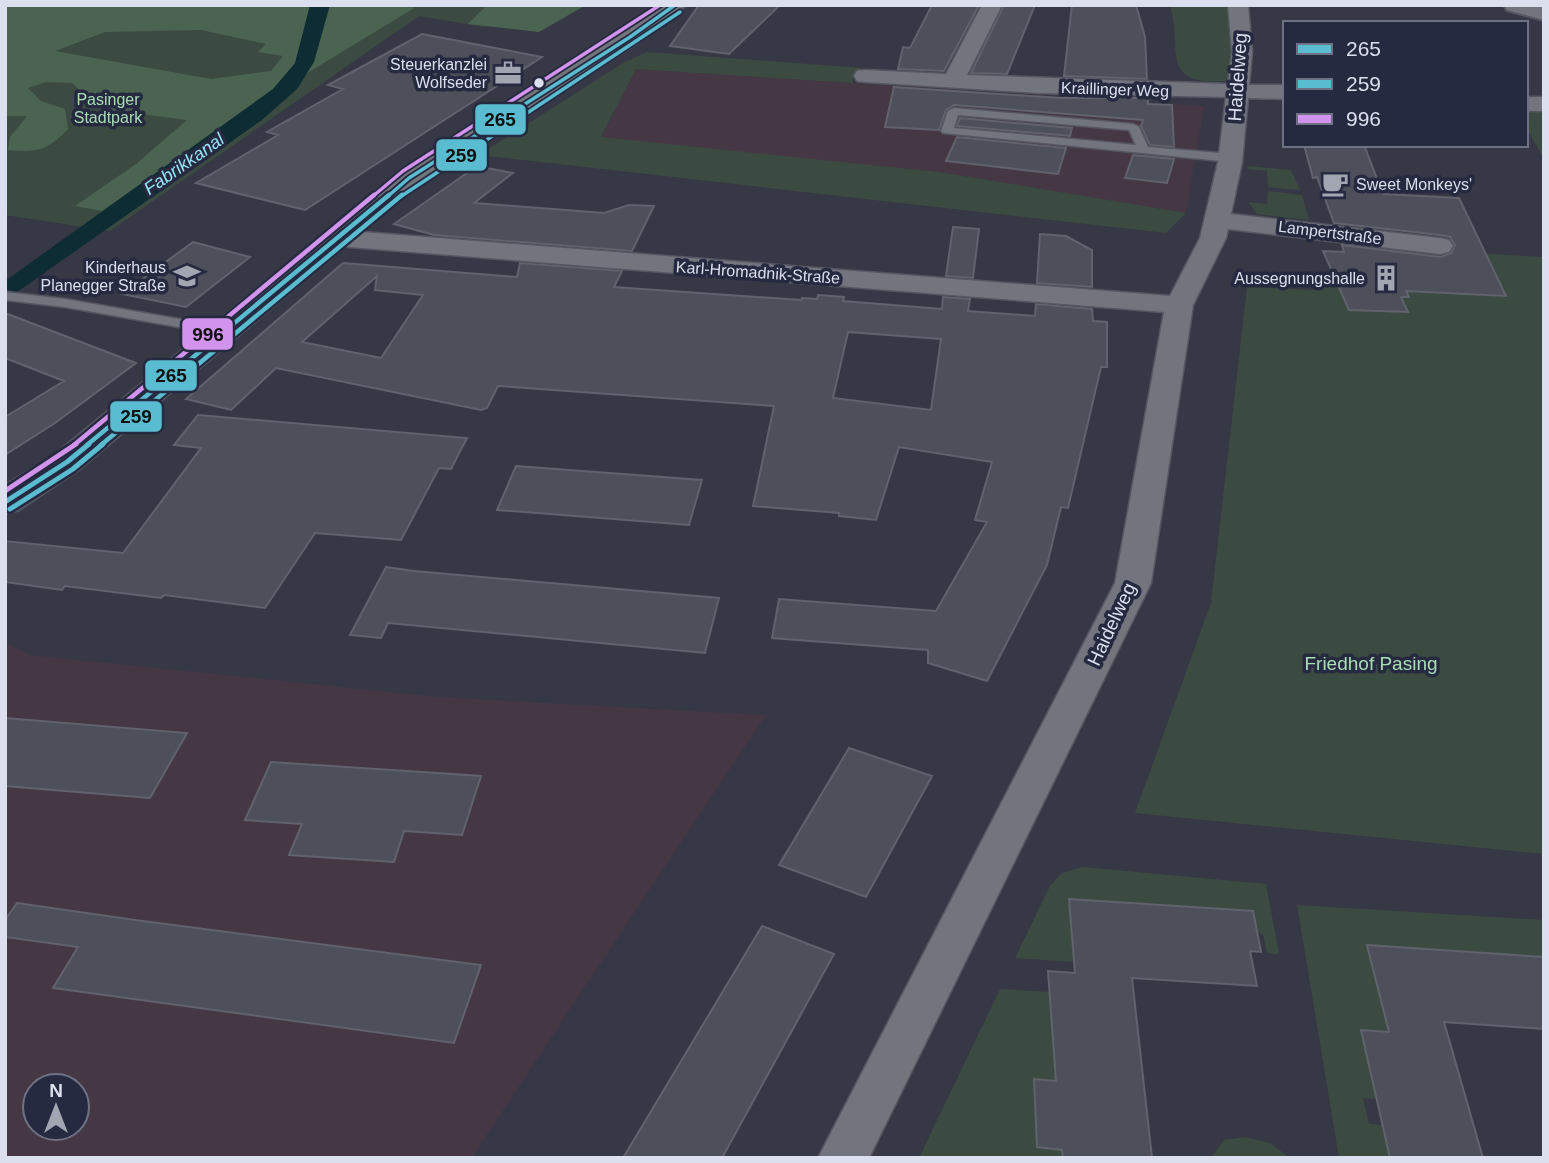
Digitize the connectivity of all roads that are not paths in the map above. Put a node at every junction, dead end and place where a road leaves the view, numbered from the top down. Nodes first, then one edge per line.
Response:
1 (675, 5) edge
2 (992, 5) edge
3 (1238, 5) edge
4 (1515, 5) edge
5 (1544, 14) edge
6 (865, 76) dead end
7 (953, 82) junction
8 (1239, 89) junction
9 (1283, 92) edge
10 (1143, 149) junction
11 (1231, 158) junction
12 (1219, 220) junction
13 (337, 238) junction
14 (1440, 246) dead end
15 (5, 296) edge
16 (1179, 305) junction
17 (224, 331) junction
18 (5, 502) edge
19 (843, 1158) edge

1 - 13 main road
2 - 7 street
3 - 8 street, Haidelweg
4 - 5 street
6 - 7 street, Kraillinger Weg
7 - 8 street, Kraillinger Weg
8 - 9 street, Kraillinger Weg
8 - 11 street, Haidelweg
10 - 10 lane
10 - 11 lane
11 - 12 street, Haidelweg
12 - 14 street, Lampertstraße
12 - 16 street, Haidelweg
13 - 16 street, Karl-Hromadnik-Straße
13 - 17 main road
15 - 17 lane
16 - 19 street, Haidelweg
17 - 18 main road

